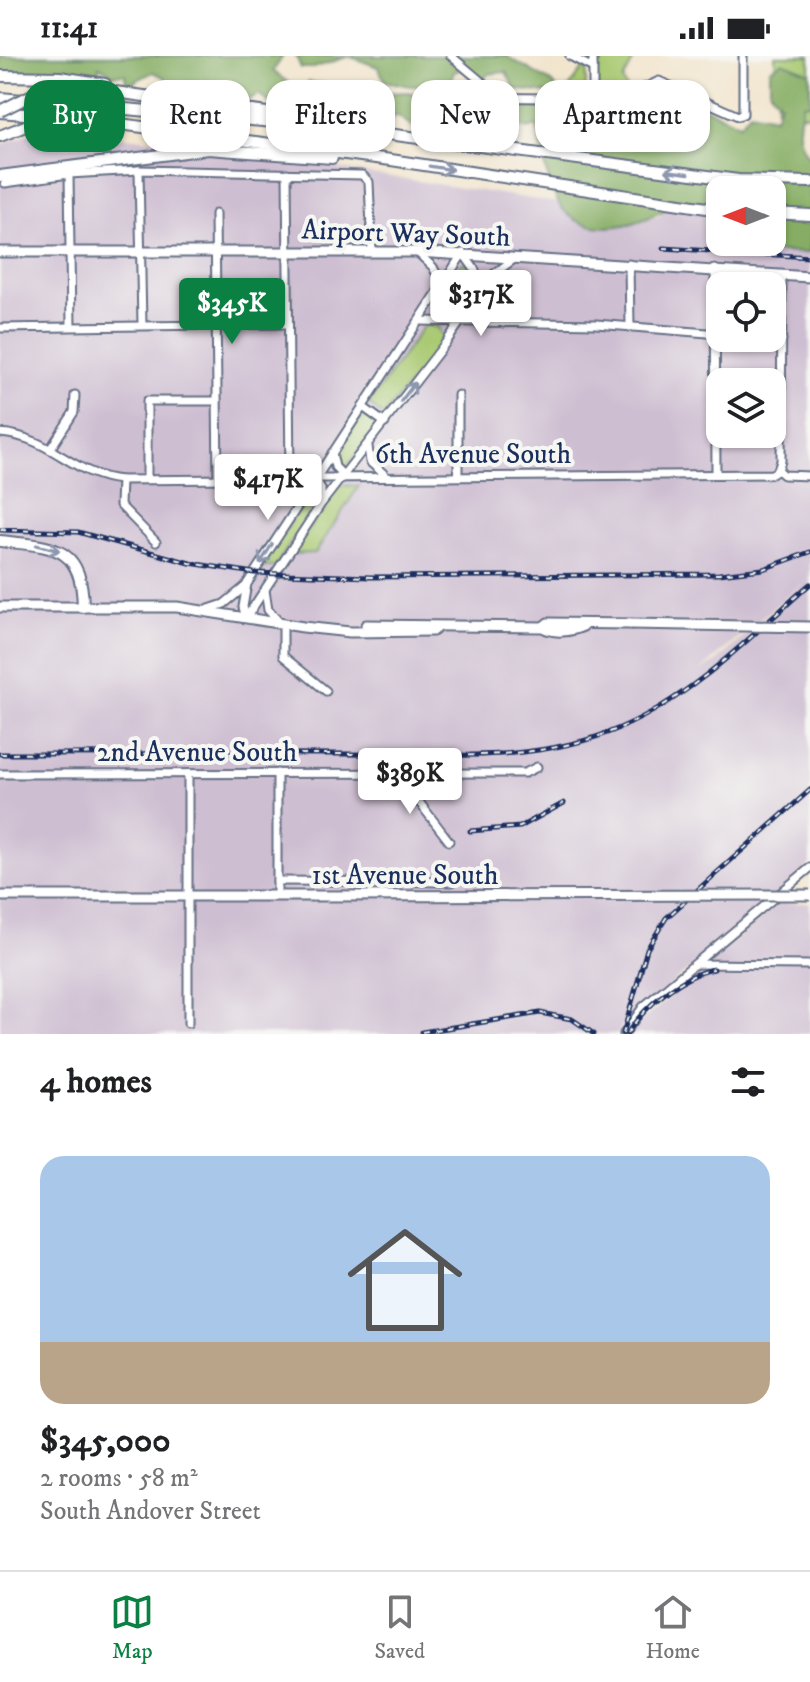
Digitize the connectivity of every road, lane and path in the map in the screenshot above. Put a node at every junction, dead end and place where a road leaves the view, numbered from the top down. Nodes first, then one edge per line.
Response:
1 (451, 56) edge
2 (570, 56) edge
3 (593, 56) edge
4 (743, 56) edge
5 (593, 68) junction
6 (0, 76) edge
7 (41, 80) edge
8 (480, 80) edge
9 (593, 80) edge
10 (125, 91) edge
11 (0, 98) edge
12 (24, 99) edge
13 (710, 103) edge
14 (0, 110) edge
15 (266, 113) edge
16 (24, 114) edge
17 (266, 120) edge
18 (24, 127) edge
19 (125, 129) edge
20 (395, 135) edge
21 (0, 136) edge
22 (391, 160) junction
23 (139, 170) junction
24 (287, 173) junction
25 (69, 174) junction
26 (3, 180) edge
27 (810, 182) edge
28 (706, 208) edge
29 (215, 214) dead end
30 (786, 214) edge
31 (810, 215) edge
32 (141, 250) junction
33 (215, 250) junction
34 (287, 250) junction
35 (69, 251) junction
36 (372, 251) junction
37 (0, 252) edge
38 (417, 252) junction
39 (463, 253) junction
40 (519, 257) junction
41 (629, 264) junction
42 (715, 269) junction
43 (715, 272) edge
44 (748, 272) edge
45 (786, 275) edge
46 (810, 277) edge
47 (444, 286) junction
48 (478, 296) junction
49 (420, 321) junction
50 (436, 321) junction
51 (460, 322) junction
52 (503, 323) junction
53 (216, 324) junction
54 (288, 324) junction
55 (142, 325) junction
56 (71, 326) junction
57 (630, 327) junction
58 (0, 328) edge
59 (706, 333) edge
60 (447, 341) junction
61 (718, 352) edge
62 (782, 352) edge
63 (75, 395) dead end
64 (458, 395) dead end
65 (217, 401) junction
66 (363, 407) junction
67 (385, 423) junction
68 (0, 433) edge
69 (368, 444) junction
70 (51, 448) junction
71 (332, 453) junction
72 (778, 470) junction
73 (458, 474) junction
74 (716, 474) junction
75 (344, 476) junction
76 (390, 476) junction
77 (810, 476) edge
78 (290, 477) junction
79 (315, 477) junction
80 (147, 479) junction
81 (218, 479) junction
82 (121, 480) junction
83 (303, 495) junction
84 (321, 504) junction
85 (0, 541) edge
86 (156, 542) dead end
87 (247, 584) junction
88 (265, 588) junction
89 (0, 607) edge
90 (83, 607) junction
91 (204, 610) junction
92 (246, 618) junction
93 (393, 625) junction
94 (283, 626) junction
95 (438, 627) junction
96 (810, 627) edge
97 (343, 628) junction
98 (365, 631) junction
99 (326, 691) dead end
100 (537, 767) dead end
101 (396, 772) junction
102 (277, 773) junction
103 (0, 774) edge
104 (188, 774) junction
105 (449, 841) dead end
106 (810, 868) edge
107 (277, 881) junction
108 (452, 882) dead end
109 (810, 895) edge
110 (0, 896) edge
111 (189, 896) junction
112 (277, 896) junction
113 (695, 964) junction
114 (810, 965) edge
115 (188, 1023) dead end
116 (624, 1034) edge

1 - 8 street
2 - 5 street
3 - 5 street
4 - 13 street
5 - 9 street
6 - 7 highway
10 - 15 highway
11 - 17 highway, bridge
12 - 14 highway, bridge
14 - 16 highway
18 - 21 highway
19 - 22 highway
27 -> 20 highway
22 - 26 highway
22 -> 28 highway
23 - 24 street
23 - 25 street
23 - 32 street
24 - 34 street
24 - 36 street
25 - 26 street
25 - 35 street
29 - 33 street
30 - 31 highway
32 - 33 main road, Airport Way South
32 - 35 main road, Airport Way South
32 - 55 street
33 - 34 main road, Airport Way South
33 - 53 street
34 - 36 main road, Airport Way South
34 - 54 street
35 - 37 main road, Airport Way South
35 - 56 street
36 - 38 main road, Airport Way South
38 - 39 main road, Airport Way South
38 - 47 street
39 - 40 main road, Airport Way South
39 - 47 street
39 - 48 street
40 - 41 main road, Airport Way South
40 - 48 street
41 - 42 main road, Airport Way South
41 - 57 street
42 - 43 street
42 - 44 main road, Airport Way South
45 - 46 main road, Airport Way South
47 - 49 street
47 - 51 street
48 - 51 street
48 - 52 street
49 - 50 street
49 - 66 street
50 - 51 street
50 - 60 street
51 - 52 street
51 - 60 street
52 - 57 street
53 - 54 street
53 - 55 street
53 - 65 street
54 - 78 street
55 - 56 street
56 - 58 street
57 - 59 street
67 -> 60 street
61 - 74 street
62 - 72 street
63 - 70 street
64 - 73 street
65 - 80 street
65 - 81 street
66 - 67 street
66 - 71 street
67 - 69 street
68 - 70 street, 6th Avenue South
69 - 75 street
69 - 76 street
70 - 82 street, 6th Avenue South
71 - 75 street
71 - 79 street
72 - 74 street, 6th Avenue South
72 - 77 street, 6th Avenue South
73 - 74 street, 6th Avenue South
73 - 76 street, 6th Avenue South
75 - 76 street, 6th Avenue South
75 - 79 street, 6th Avenue South
75 - 84 street
78 - 79 street, 6th Avenue South
78 - 81 street, 6th Avenue South
78 - 83 street
79 - 83 street
79 - 84 street
80 - 81 street, 6th Avenue South
80 - 82 street, 6th Avenue South
82 - 86 street
83 -> 87 street
84 - 88 street
85 -> 90 highway
87 - 91 street
87 - 92 street
88 - 92 street
88 - 94 street
89 - 90 main road
90 - 91 main road
91 - 92 main road
92 - 94 main road
93 - 95 main road
93 - 97 main road
93 - 98 main road
94 - 97 main road
94 - 99 street
95 - 96 main road, bridge
95 - 98 main road
97 - 98 main road
100 - 101 street, 2nd Avenue South
101 - 102 street, 2nd Avenue South
101 - 105 street
102 - 104 street, 2nd Avenue South
102 - 107 street
103 - 104 street, 2nd Avenue South
104 - 111 street
106 - 113 street
107 - 108 street, 1st Avenue South
107 - 112 street
109 - 112 main road, 1st Avenue South, bridge
110 - 111 main road, 1st Avenue South
111 - 112 main road, 1st Avenue South
111 - 115 street
113 - 114 street
113 - 116 street

